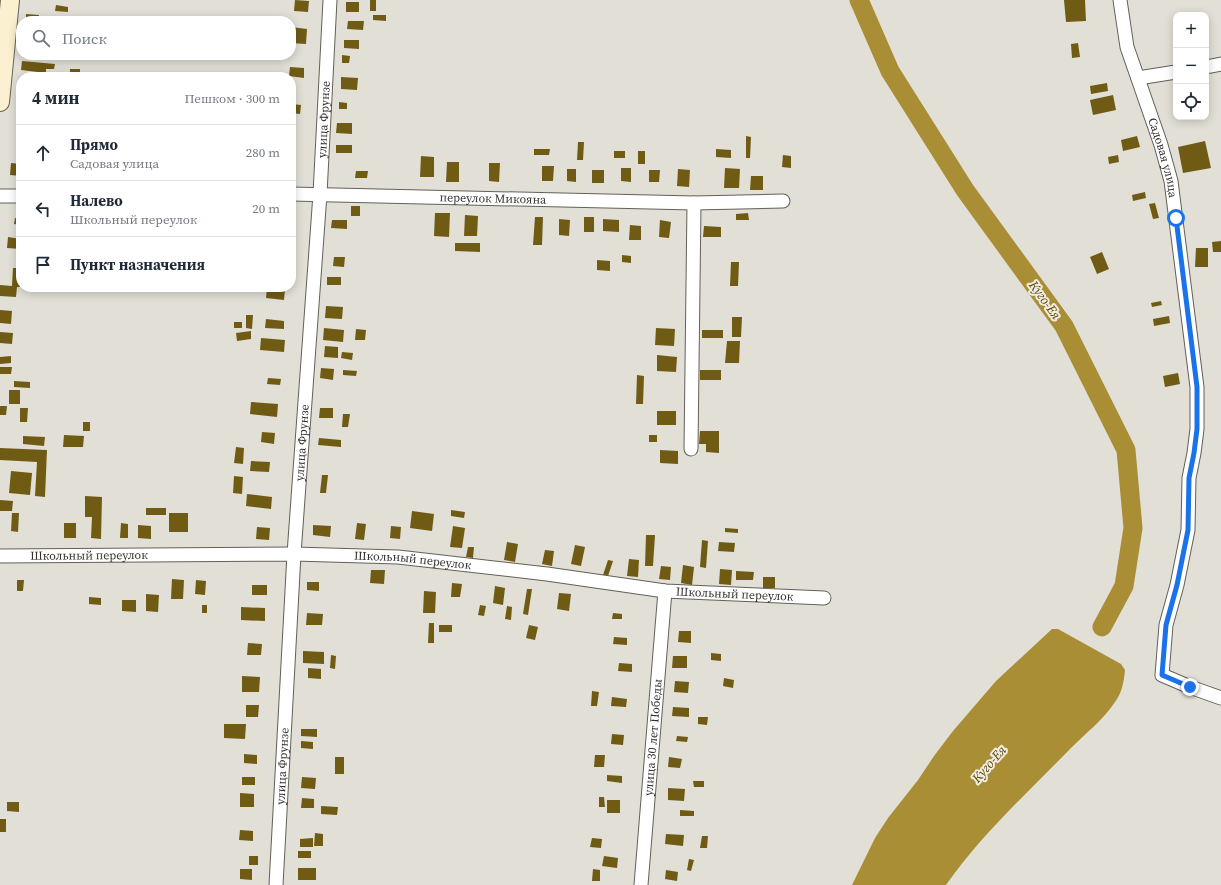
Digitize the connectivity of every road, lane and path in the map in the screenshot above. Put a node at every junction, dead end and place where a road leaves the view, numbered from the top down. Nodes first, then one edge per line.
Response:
1 (10, 0) edge
2 (330, 0) edge
3 (1120, 0) edge
4 (1221, 64) edge
5 (1209, 66) edge
6 (1173, 72) edge
7 (1138, 78) junction
8 (0, 102) edge
9 (296, 194) edge
10 (320, 194) junction
11 (0, 196) edge
12 (16, 196) edge
13 (783, 201) dead end
14 (694, 202) junction
15 (691, 449) dead end
16 (294, 554) junction
17 (0, 556) edge
18 (665, 591) junction
19 (824, 598) dead end
20 (1221, 698) edge
21 (276, 885) edge
22 (641, 885) edge

1 - 8 street
2 - 10 street, улица Фрунзе
3 - 7 street, Садовая улица
4 - 5 street
6 - 7 street
7 - 20 street, Садовая улица
9 - 10 street, переулок Микояна
10 - 14 street, переулок Микояна
10 - 16 street, улица Фрунзе
11 - 12 street
13 - 14 street, переулок Микояна
14 - 15 street
16 - 17 street, Школьный переулок
16 - 18 street, Школьный переулок
16 - 21 street, улица Фрунзе
18 - 19 street, Школьный переулок
18 - 22 street, улица 30 лет Победы

